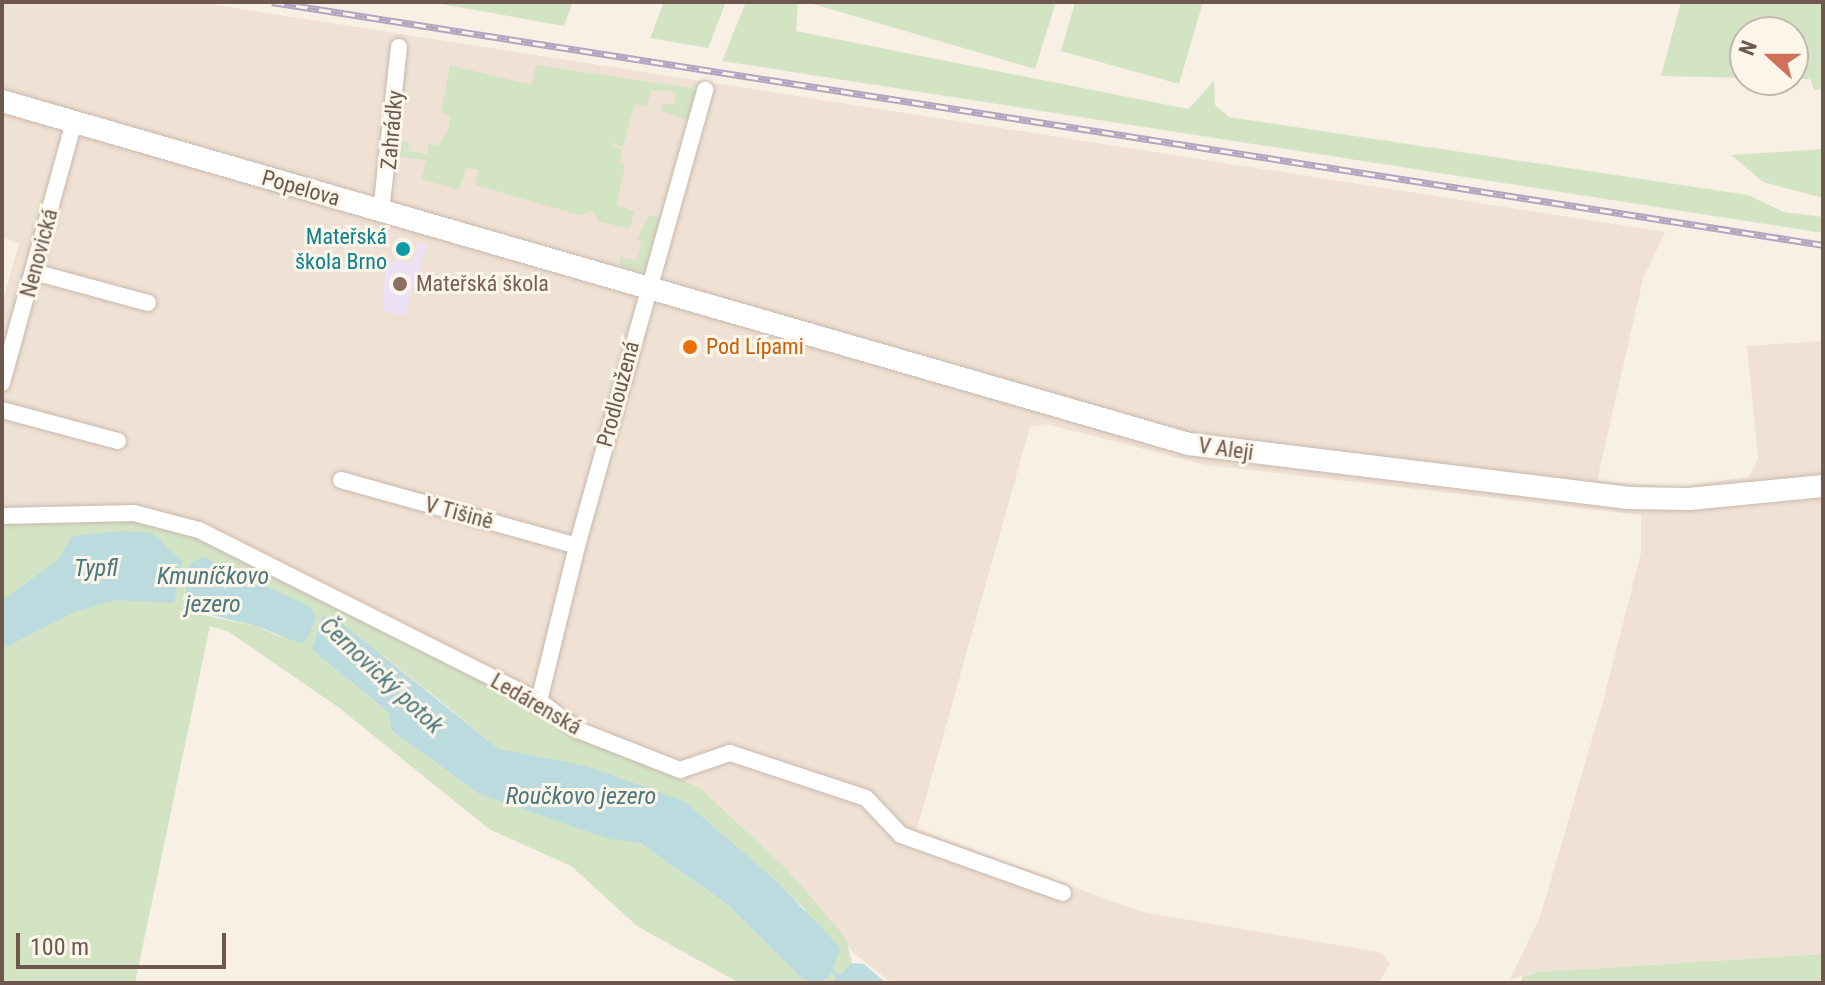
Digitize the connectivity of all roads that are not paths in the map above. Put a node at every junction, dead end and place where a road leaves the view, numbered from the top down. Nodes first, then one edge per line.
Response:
1 (399, 47) dead end
2 (705, 90) dead end
3 (2, 101) edge
4 (74, 122) junction
5 (381, 212) junction
6 (34, 272) junction
7 (647, 289) junction
8 (148, 303) dead end
9 (2, 383) edge
10 (2, 410) edge
11 (118, 441) dead end
12 (341, 480) dead end
13 (1823, 486) edge
14 (2, 516) edge
15 (577, 546) junction
16 (539, 701) junction
17 (1063, 893) dead end

1 - 5 street, Zahrádky
2 - 7 street, Prodloužená
3 - 4 street, Popelova
4 - 5 street, Popelova
4 - 6 street, Nenovická
5 - 7 street, Popelova
6 - 8 street
6 - 9 street, Nenovická
7 - 13 street, V Aleji
7 - 15 street, Prodloužená
10 - 11 street
12 - 15 street, V Tišině
14 - 16 street, Ledárenská
15 - 16 street, Prodloužená
16 - 17 street, Ledárenská

